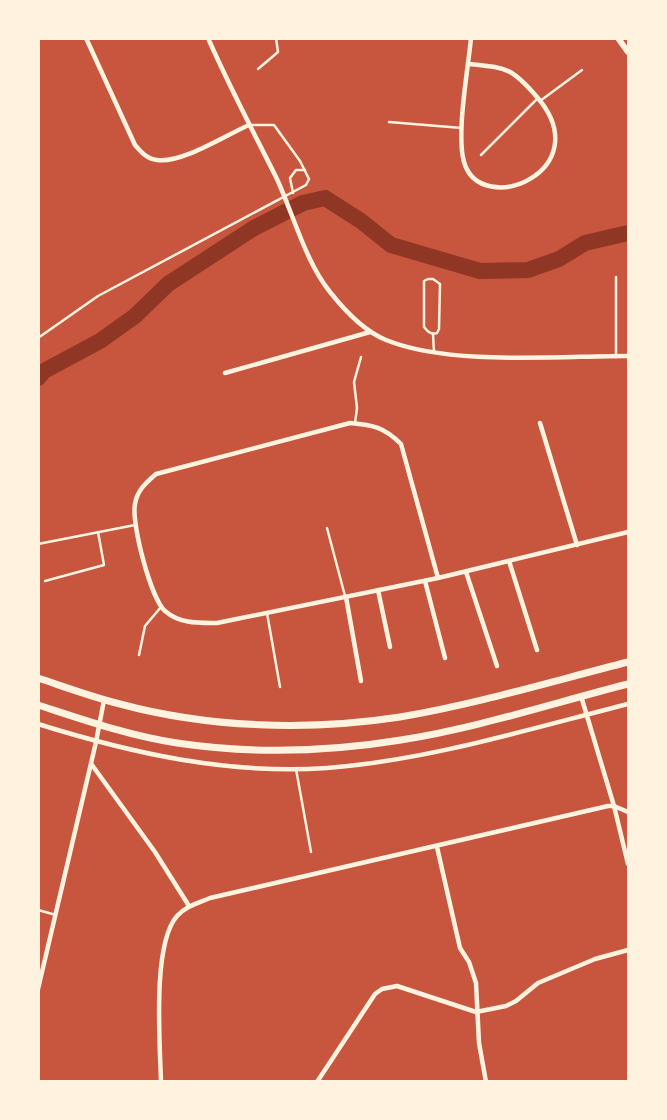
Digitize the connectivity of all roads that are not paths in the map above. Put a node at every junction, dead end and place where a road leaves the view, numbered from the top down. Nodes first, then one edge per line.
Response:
1 (86, 38) edge
2 (208, 38) edge
3 (276, 38) edge
4 (471, 38) edge
5 (618, 38) edge
6 (628, 52) edge
7 (468, 64) junction
8 (258, 69) dead end
9 (582, 71) dead end
10 (539, 99) junction
11 (389, 122) dead end
12 (249, 125) junction
13 (462, 128) junction
14 (481, 155) dead end
15 (305, 170) junction
16 (293, 193) junction
17 (616, 277) dead end
18 (370, 332) junction
19 (433, 334) junction
20 (38, 338) edge
21 (433, 352) junction
22 (616, 356) junction
23 (628, 356) edge
24 (361, 357) dead end
25 (225, 373) dead end
26 (355, 423) junction
27 (540, 423) dead end
28 (136, 525) junction
29 (327, 528) dead end
30 (98, 532) junction
31 (628, 532) edge
32 (38, 544) edge
33 (577, 545) junction
34 (509, 561) junction
35 (466, 572) junction
36 (438, 578) junction
37 (45, 581) dead end
38 (425, 581) junction
39 (378, 590) junction
40 (346, 597) junction
41 (161, 607) junction
42 (267, 613) junction
43 (390, 647) dead end
44 (537, 650) dead end
45 (139, 655) dead end
46 (445, 658) dead end
47 (628, 662) edge
48 (497, 666) dead end
49 (38, 678) edge
50 (361, 681) dead end
51 (628, 684) edge
52 (280, 687) dead end
53 (580, 696) junction
54 (104, 700) junction
55 (628, 704) edge
56 (38, 705) edge
57 (586, 715) junction
58 (38, 724) edge
59 (98, 725) junction
60 (96, 742) junction
61 (91, 764) junction
62 (296, 769) junction
63 (614, 806) junction
64 (628, 812) edge
65 (437, 847) junction
66 (310, 852) dead end
67 (628, 864) edge
68 (189, 906) junction
69 (38, 910) edge
70 (56, 915) junction
71 (628, 950) edge
72 (38, 989) edge
73 (477, 1012) junction
74 (162, 1082) edge
75 (317, 1082) edge
76 (486, 1082) edge

1 - 12 street
2 - 12 street
3 - 8 lane
4 - 7 street
5 - 6 street
7 - 10 street
7 - 13 street
9 - 10 lane
10 - 13 street
10 - 14 lane
11 - 13 lane
12 - 15 lane
12 - 18 street
15 - 16 lane
15 - 16 lane
16 - 20 lane
17 - 22 lane
18 - 21 street
18 - 25 street
19 - 19 lane
19 - 21 lane
21 - 22 street
22 - 23 street
24 - 26 lane
26 - 28 street
26 - 36 street
27 - 33 street
28 - 30 lane
28 - 41 street
29 - 40 lane
30 - 32 lane
30 - 37 lane
31 - 33 street
33 - 34 street
34 - 35 street
34 - 44 street
35 - 36 street
35 - 48 street
36 - 38 street
38 - 39 street
38 - 46 street
39 - 40 street
39 - 43 street
40 - 42 street
40 - 50 street
41 - 42 street
41 - 45 lane
42 - 52 lane
47 - 54 main road
49 - 54 main road
51 - 53 main road
53 - 57 street
53 - 59 main road
54 - 59 street
55 - 57 street
56 - 59 main road
57 - 62 street
57 - 63 street
58 - 60 street
59 - 60 street
60 - 61 street
60 - 62 street
61 - 68 street
61 - 70 street
62 - 66 lane
63 - 64 street
63 - 65 street
63 - 67 street
65 - 68 street
65 - 73 street
68 - 74 street
69 - 70 lane
70 - 72 street
71 - 73 street
73 - 75 street
73 - 76 street

